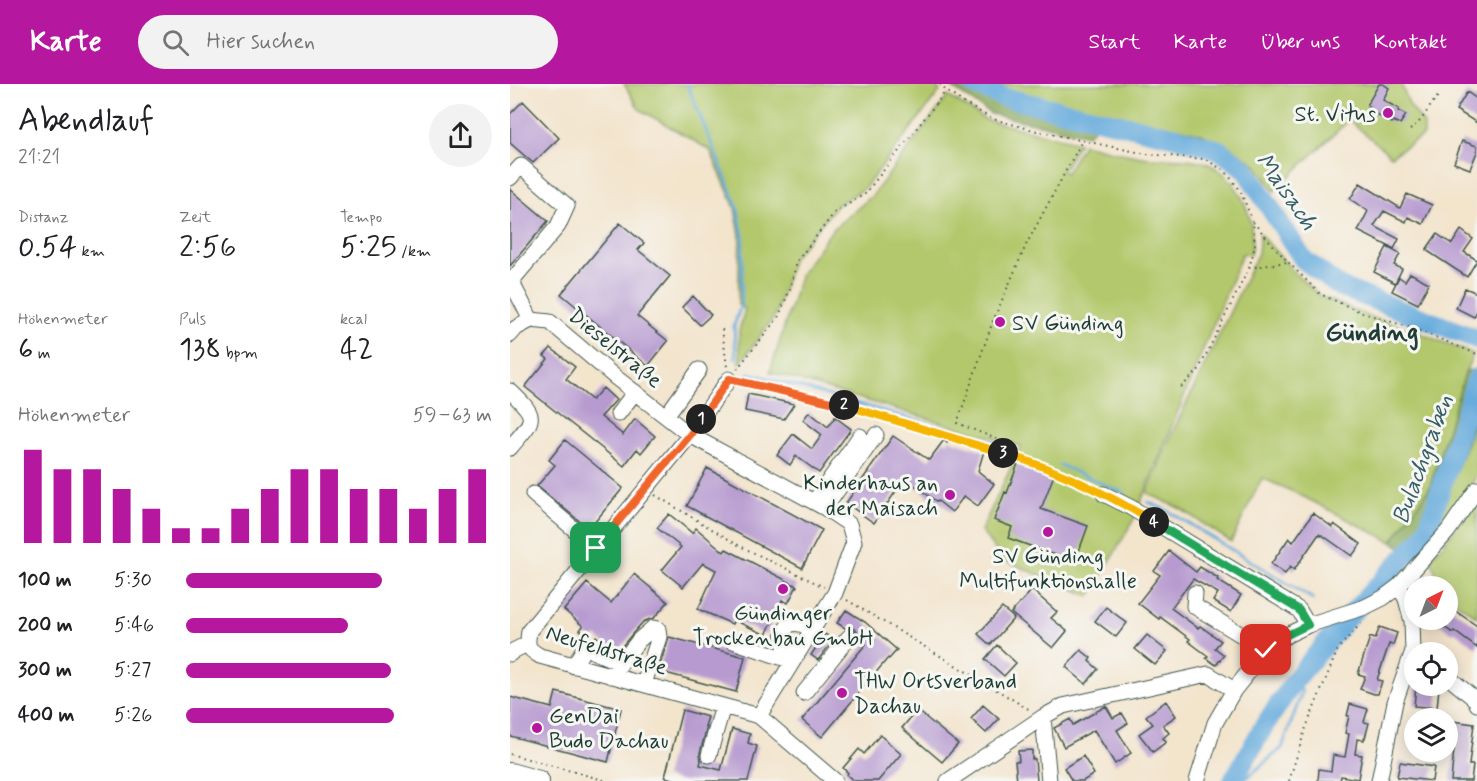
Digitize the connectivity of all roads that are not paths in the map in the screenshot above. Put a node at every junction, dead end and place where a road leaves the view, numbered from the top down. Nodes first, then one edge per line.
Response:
1 (510, 178) edge
2 (531, 320) junction
3 (510, 335) edge
4 (699, 370) dead end
5 (729, 379) road end
6 (510, 391) edge
7 (635, 393) junction
8 (618, 414) dead end
9 (666, 416) junction
10 (690, 435) junction
11 (876, 435) dead end
12 (860, 436) dead end
13 (510, 448) edge
14 (1477, 489) edge
15 (533, 494) dead end
16 (1104, 494) road end
17 (820, 505) junction
18 (596, 548) junction
19 (1399, 586) junction
20 (1195, 593) dead end
21 (1308, 625) junction
22 (812, 631) junction
23 (849, 637) dead end
24 (733, 641) dead end
25 (1413, 642) edge
26 (527, 644) junction
27 (1266, 650) junction
28 (510, 654) edge
29 (790, 665) junction
30 (615, 670) junction
31 (1404, 681) edge
32 (644, 684) junction
33 (1458, 685) edge
34 (1234, 690) junction
35 (1477, 701) edge
36 (723, 706) junction
37 (759, 716) junction
38 (1042, 717) junction
39 (709, 755) dead end
40 (510, 772) edge
41 (539, 781) edge
42 (835, 781) edge
43 (948, 781) edge
44 (1048, 781) edge
45 (1197, 781) edge
46 (1379, 781) edge

1 - 2 street
2 - 3 street, Dieselstraße
2 - 7 street, Dieselstraße
4 - 9 street
5 - 10 street
6 - 13 street
7 - 8 street
7 - 9 street, Dieselstraße
9 - 10 street, Dieselstraße
10 - 17 street, Dieselstraße
10 - 18 street, Neufeldstraße
11 - 17 street
12 - 17 street
14 - 19 street
15 - 18 street
16 - 21 street
17 - 22 street, Dieselstraße
18 - 26 street, Neufeldstraße
19 - 21 street
19 - 25 street
20 - 27 street
21 - 27 street
22 - 29 street
22 - 29 street
23 - 29 street
24 - 29 street
26 - 28 street
26 - 30 street, Neufeldstraße
27 - 34 street
29 - 37 street
30 - 32 street, Neufeldstraße
30 - 32 street
31 - 46 street
32 - 36 street, Neufeldstraße
33 - 35 street
34 - 38 street
34 - 45 street
36 - 37 street, Neufeldstraße
36 - 39 street
37 - 42 street, Neufeldstraße
38 - 43 street
38 - 44 street
40 - 41 main road

